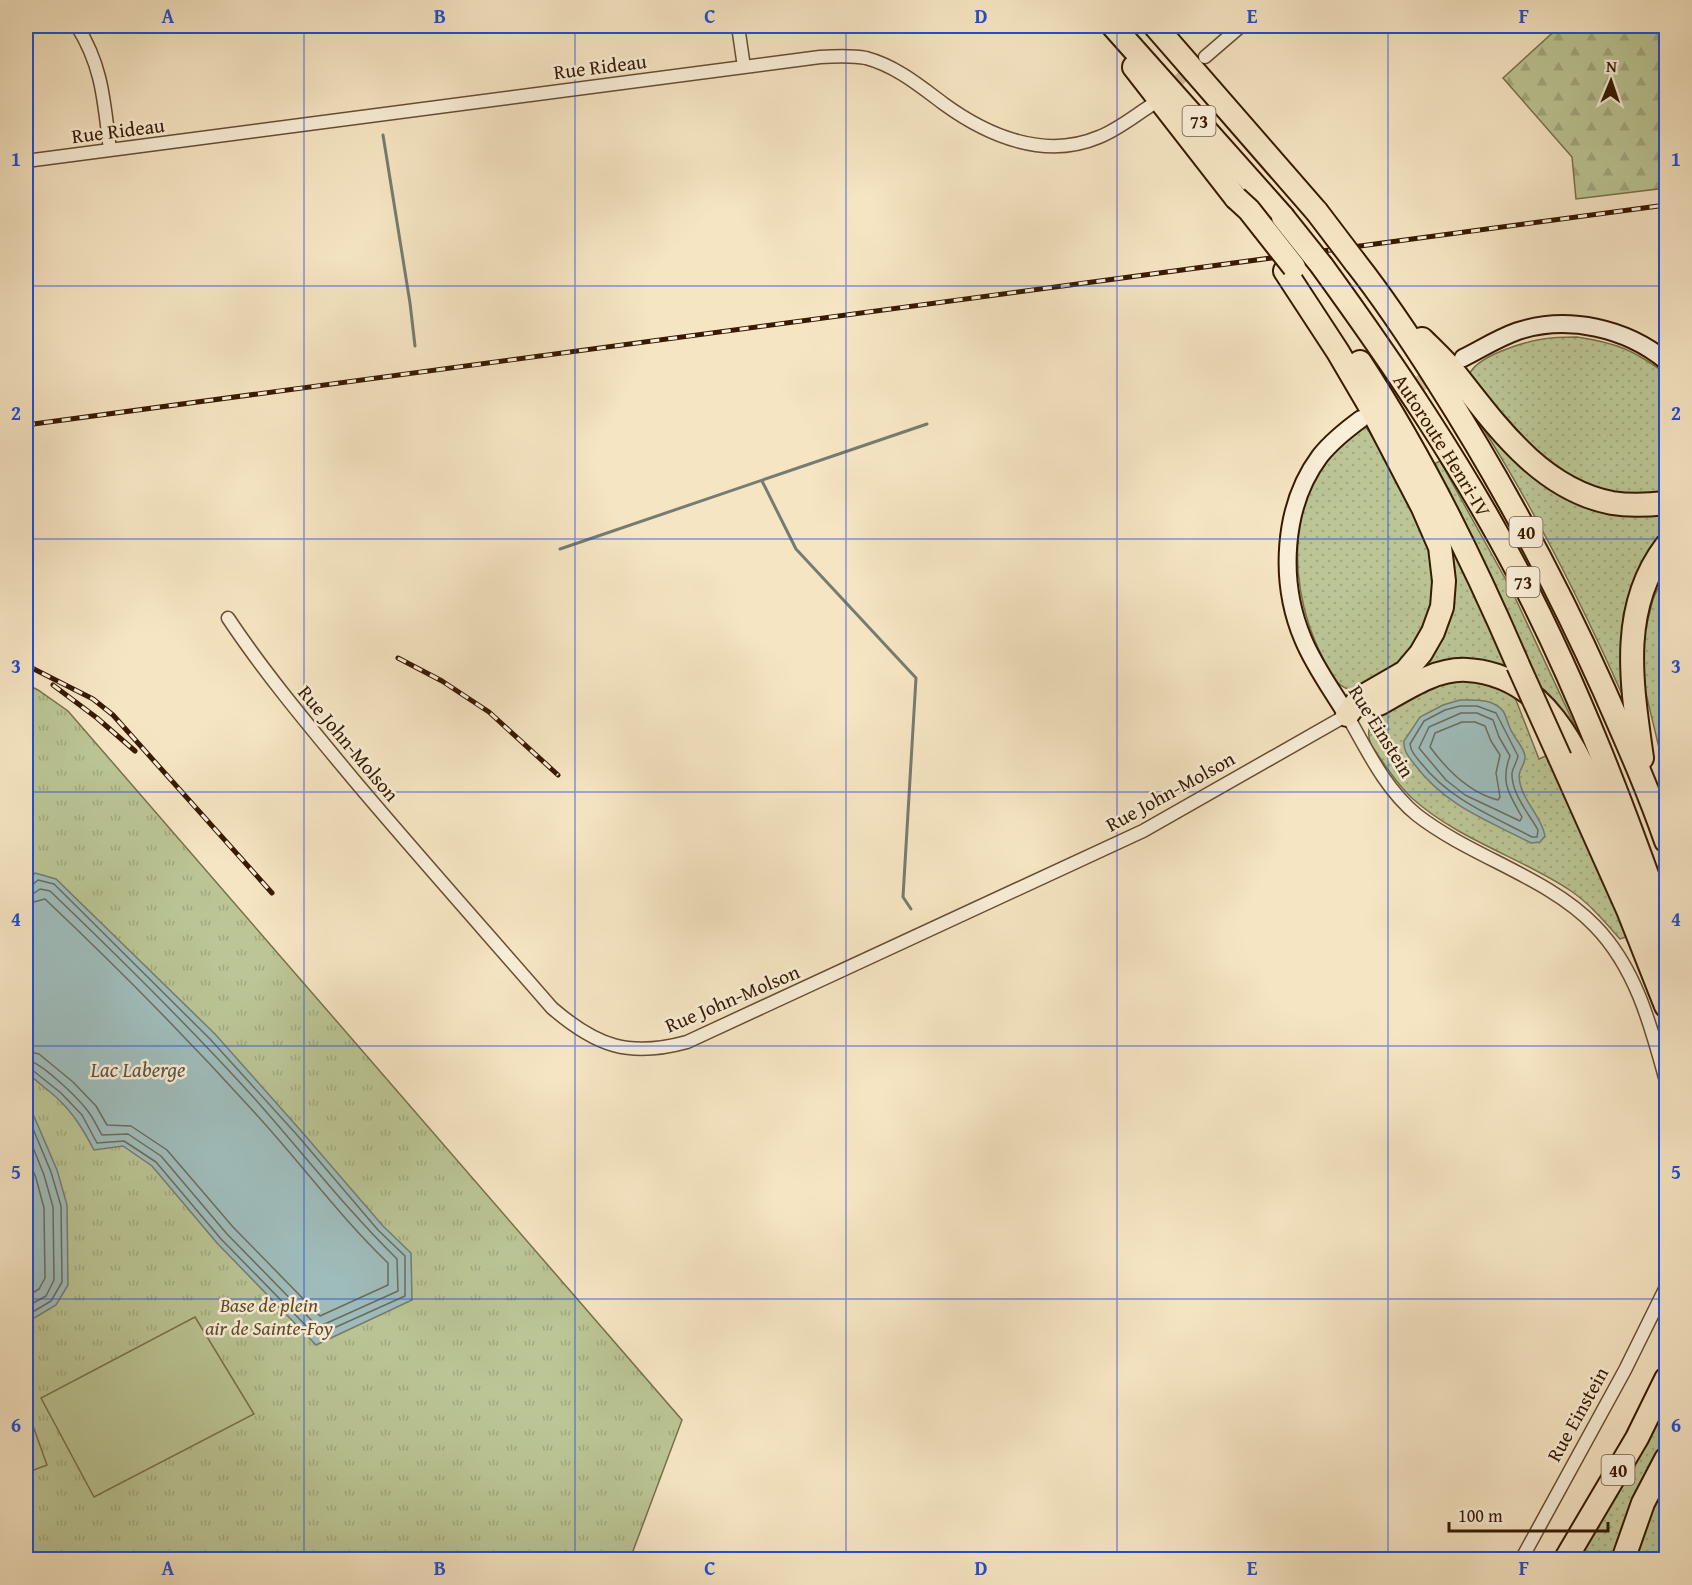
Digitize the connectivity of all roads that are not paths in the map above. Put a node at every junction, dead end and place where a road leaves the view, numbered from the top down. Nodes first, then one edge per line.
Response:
1 (77, 26) edge
2 (738, 26) edge
3 (1102, 26) edge
4 (1113, 26) edge
5 (1155, 26) edge
6 (1241, 26) edge
7 (1205, 57) tunnel mouth
8 (744, 67) junction
9 (1150, 106) dead end
10 (110, 150) junction
11 (26, 161) edge
12 (1289, 269) junction
13 (1381, 295) junction
14 (1463, 358) dead end
15 (1666, 361) edge
16 (1361, 419) tunnel mouth
17 (1666, 503) edge
18 (1666, 546) edge
19 (228, 618) dead end
20 (1347, 715) junction
21 (1646, 783) junction
22 (1666, 841) edge
23 (1666, 928) edge
24 (1666, 964) edge
25 (1666, 1006) edge
26 (1666, 1081) edge
27 (1666, 1287) edge
28 (1666, 1379) edge
29 (1666, 1459) edge
30 (1521, 1560) edge
31 (1564, 1560) edge
32 (1623, 1560) edge

1 - 10 street
2 - 8 street
3 - 12 highway, bridge
4 - 23 highway, Autoroute Henri-IV / 73, bridge
5 - 13 highway, Autoroute Henri-IV / 40, bridge
6 - 7 street
8 - 9 street, Rue Rideau
8 - 10 street, Rue Rideau
10 - 11 street, Rue Rideau
12 - 20 highway
12 - 25 highway, bridge
13 - 17 highway
13 - 21 highway, Autoroute Henri-IV / 40
14 - 15 street
16 - 20 street, Rue Einstein
18 - 21 highway
19 - 20 street, Rue John-Molson
20 - 24 highway
20 - 26 street, Rue Einstein
21 - 22 highway, Autoroute Henri-IV / 40
27 - 30 street, Rue Einstein
28 - 31 highway, 40
29 - 32 highway

